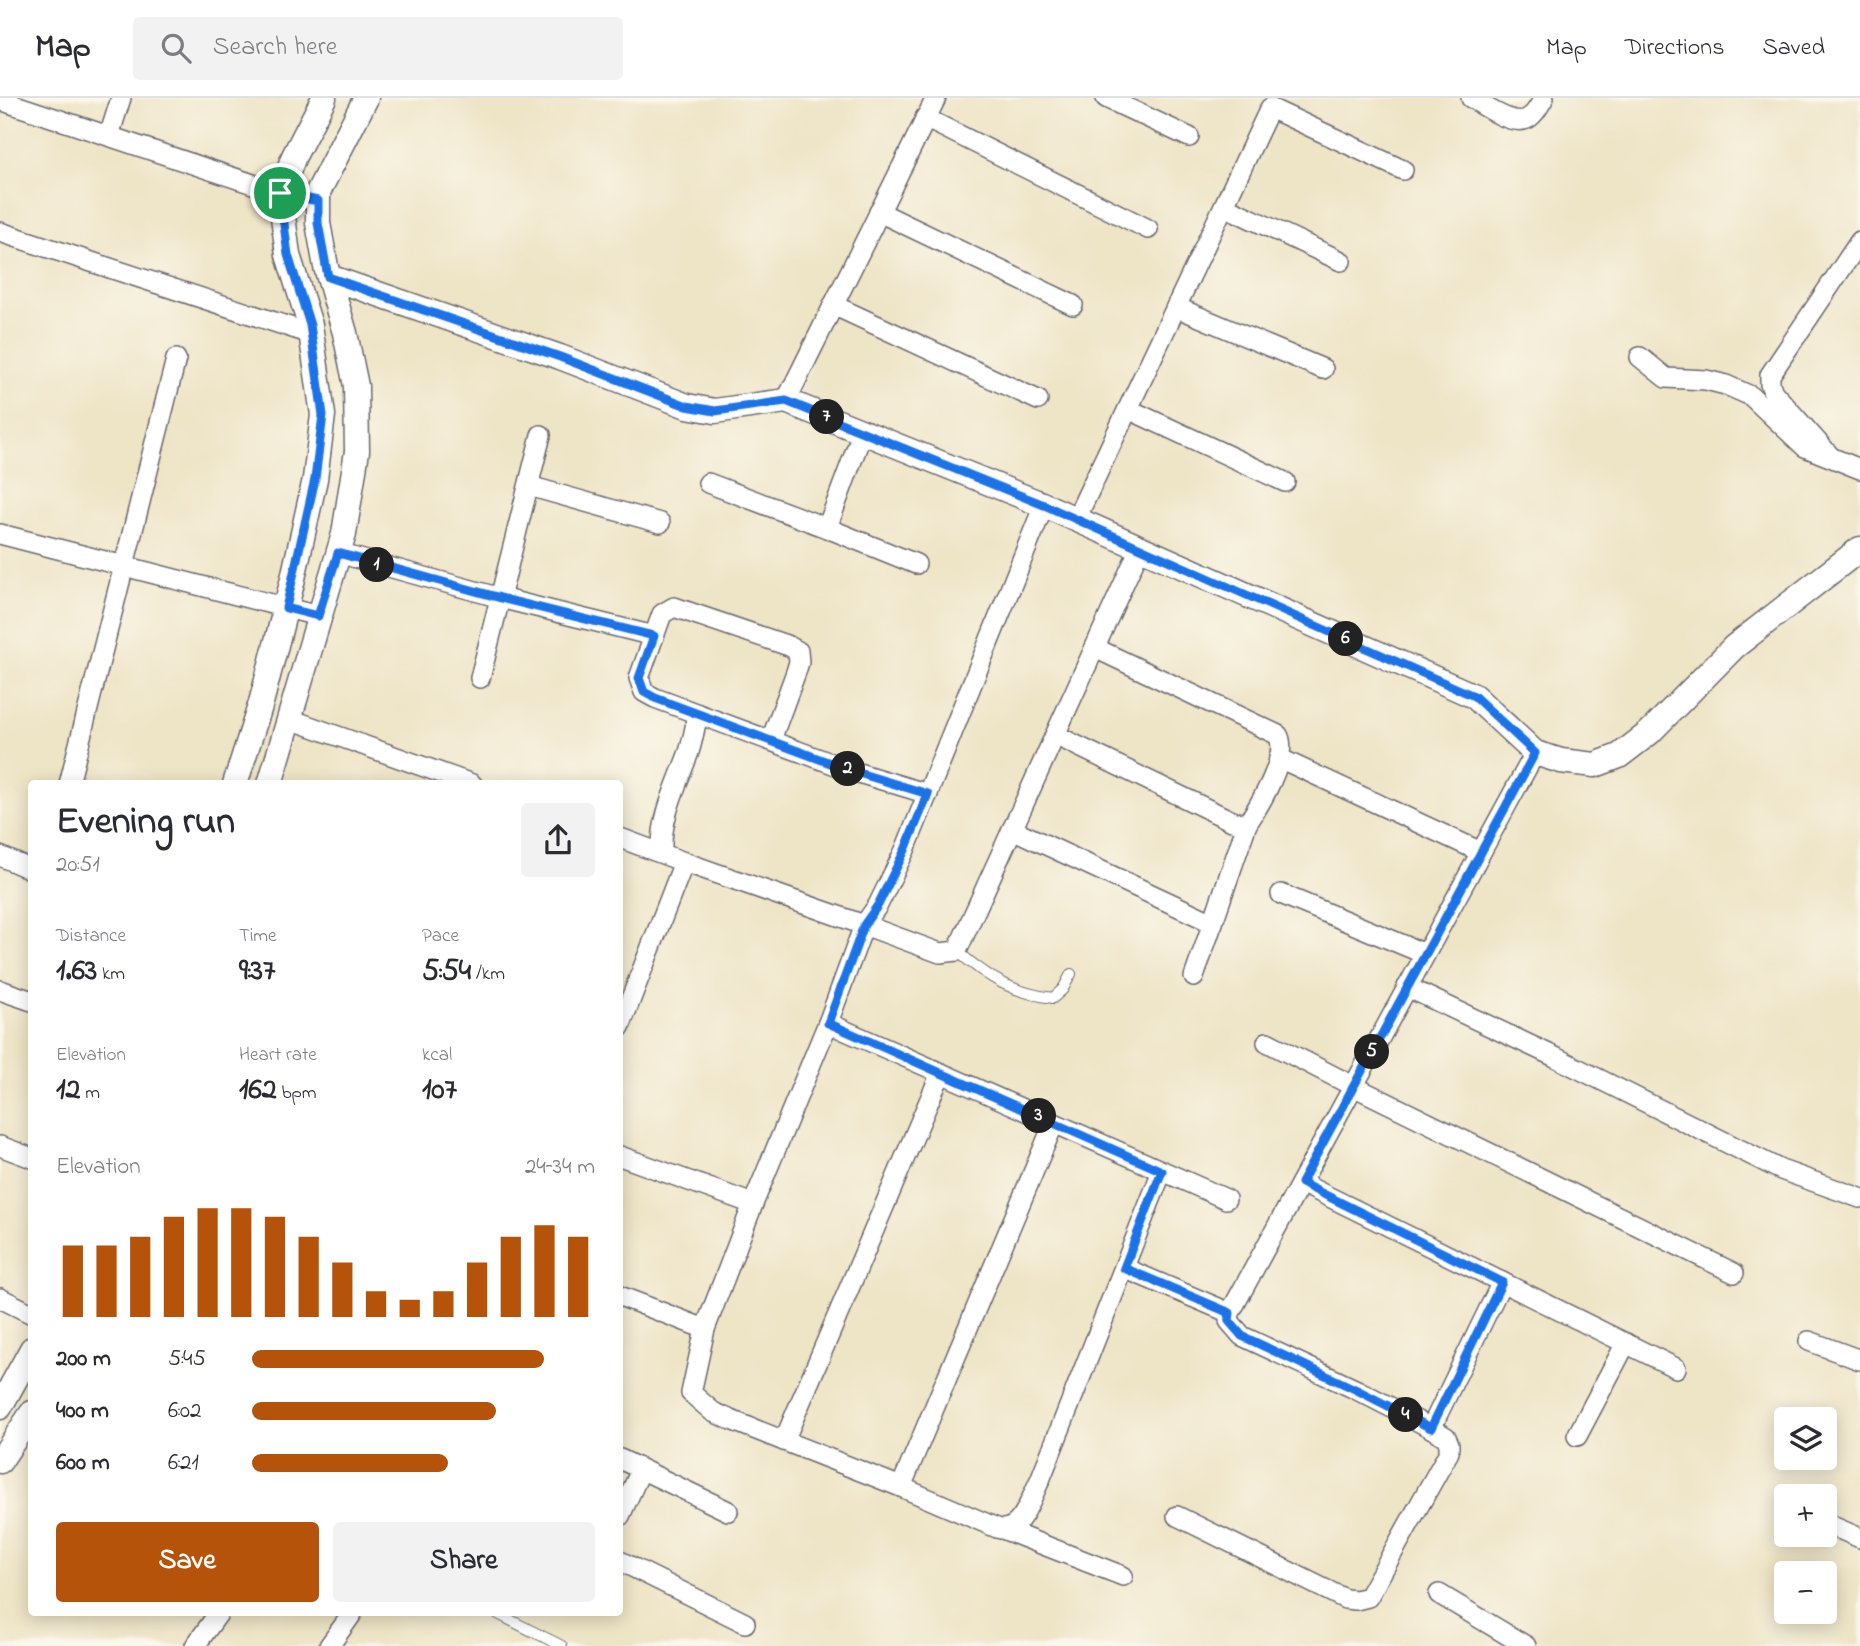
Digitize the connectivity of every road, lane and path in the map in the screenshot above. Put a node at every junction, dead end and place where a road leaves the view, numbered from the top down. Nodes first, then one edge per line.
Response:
1 (121, 98) edge
2 (324, 98) edge
3 (366, 98) edge
4 (936, 98) edge
5 (1106, 98) edge
6 (1471, 98) edge
7 (1544, 98) edge
8 (0, 100) edge
9 (925, 118) junction
10 (109, 136) junction
11 (1189, 137) dead end
12 (1403, 170) dead end
13 (280, 193) junction
14 (318, 201) junction
15 (1224, 205) junction
16 (879, 212) junction
17 (1148, 229) dead end
18 (0, 232) edge
19 (1860, 241) edge
20 (1341, 261) dead end
21 (328, 277) junction
22 (1073, 304) dead end
23 (833, 305) junction
24 (1176, 307) junction
25 (311, 334) junction
26 (1640, 357) dead end
27 (176, 359) dead end
28 (1324, 369) dead end
29 (1038, 400) dead end
30 (786, 401) junction
31 (1128, 409) junction
32 (863, 432) junction
33 (541, 435) dead end
34 (1830, 457) junction
35 (1860, 469) edge
36 (1285, 482) dead end
37 (708, 483) dead end
38 (529, 486) junction
39 (1044, 505) junction
40 (1075, 521) junction
41 (660, 523) dead end
42 (827, 528) junction
43 (0, 534) edge
44 (1140, 548) junction
45 (1860, 549) edge
46 (338, 553) junction
47 (916, 564) dead end
48 (122, 566) junction
49 (499, 597) junction
50 (286, 608) junction
51 (318, 616) junction
52 (654, 636) junction
53 (1095, 648) junction
54 (480, 678) dead end
55 (698, 714) junction
56 (290, 719) junction
57 (1055, 735) junction
58 (771, 740) junction
59 (1535, 753) junction
60 (1279, 758) junction
61 (70, 780) edge
62 (236, 780) edge
63 (271, 780) edge
64 (461, 780) edge
65 (928, 794) junction
66 (1247, 824) junction
67 (1012, 829) junction
68 (623, 839) edge
69 (1481, 852) junction
70 (662, 853) junction
71 (0, 856) edge
72 (684, 862) junction
73 (28, 868) edge
74 (1281, 894) dead end
75 (1213, 923) junction
76 (864, 925) junction
77 (957, 951) junction
78 (1425, 954) junction
79 (1071, 974) dead end
80 (1194, 976) dead end
81 (1407, 987) junction
82 (0, 990) edge
83 (28, 1000) edge
84 (624, 1000) edge
85 (828, 1023) junction
86 (1267, 1042) dead end
87 (942, 1073) junction
88 (1353, 1086) junction
89 (1054, 1123) junction
90 (0, 1146) edge
91 (28, 1156) edge
92 (623, 1157) edge
93 (1162, 1171) junction
94 (1301, 1183) junction
95 (1860, 1198) edge
96 (1226, 1199) dead end
97 (752, 1204) junction
98 (1124, 1268) junction
99 (1734, 1273) dead end
100 (1502, 1282) junction
101 (623, 1297) edge
102 (0, 1298) edge
103 (28, 1312) edge
104 (1230, 1313) junction
105 (705, 1329) junction
106 (1809, 1341) dead end
107 (1626, 1343) junction
108 (28, 1356) edge
109 (1860, 1360) edge
110 (1676, 1368) dead end
111 (0, 1407) edge
112 (28, 1419) edge
113 (1431, 1428) junction
114 (1577, 1436) dead end
115 (784, 1441) junction
116 (0, 1461) edge
117 (623, 1461) edge
118 (640, 1470) junction
119 (901, 1487) junction
120 (623, 1509) edge
121 (728, 1511) dead end
122 (1177, 1516) dead end
123 (1837, 1528) edge
124 (1005, 1530) junction
125 (1860, 1538) edge
126 (623, 1562) edge
127 (1123, 1576) dead end
128 (1439, 1594) dead end
129 (217, 1616) edge
130 (351, 1616) edge
131 (502, 1616) edge
132 (745, 1623) dead end
133 (195, 1646) edge
134 (329, 1646) edge
135 (562, 1646) edge
136 (1526, 1646) edge

1 - 10 street
2 - 13 street
3 - 14 street
4 - 9 street
5 - 11 street
6 - 7 street
8 - 10 street
9 - 16 street
9 - 17 street
10 - 13 street
12 - 15 street
13 - 14 street
13 - 25 street
14 - 21 street
15 - 20 street
15 - 24 street
16 - 22 street
16 - 23 street
18 - 25 street
19 - 34 street
21 - 30 street
21 - 46 street
23 - 29 street
23 - 30 street
24 - 28 street
24 - 31 street
25 - 50 street
26 - 34 street
27 - 48 street
30 - 32 street
31 - 36 street
31 - 40 street
32 - 39 street
32 - 42 street
33 - 38 street
34 - 35 street
37 - 42 street
38 - 41 street
38 - 49 street
39 - 40 street
39 - 65 street
40 - 44 street
42 - 47 street
43 - 48 street
44 - 53 street
44 - 59 street
45 - 59 street
46 - 49 street
46 - 51 street
48 - 50 street
48 - 61 street
49 - 52 street
49 - 54 street
50 - 51 street
50 - 62 street
51 - 56 street
52 - 55 street
52 - 58 street
53 - 57 street
53 - 60 street
55 - 58 street
55 - 70 street
56 - 63 street
56 - 64 street
57 - 66 street
57 - 67 street
58 - 65 street
59 - 69 street
60 - 66 street
60 - 69 street
65 - 76 street
66 - 75 street
67 - 75 street
67 - 77 street
68 - 70 street
69 - 78 street
70 - 72 street
71 - 73 street
72 - 76 street
72 - 84 street
74 - 78 street
75 - 80 street
76 - 77 street
76 - 85 street
77 - 79 lane
78 - 81 street
81 - 88 street
81 - 95 street
82 - 83 street
85 - 87 street
85 - 97 street
86 - 88 street
87 - 89 street
87 - 115 street
88 - 94 street
88 - 99 street
89 - 93 street
89 - 119 street
90 - 91 street
92 - 97 street
93 - 96 street
93 - 98 street
94 - 100 street
94 - 104 street
97 - 105 street
98 - 104 street
98 - 124 street
100 - 107 street
100 - 113 street
101 - 105 street
102 - 103 street
104 - 113 street
105 - 115 street
106 - 109 street
107 - 110 street
107 - 114 street
108 - 111 street
112 - 116 street
113 - 122 street
115 - 119 street
117 - 118 street
118 - 120 street
118 - 121 street
119 - 124 street
123 - 125 street
124 - 127 street
126 - 132 street
128 - 136 street
129 - 133 street
130 - 134 street
131 - 135 lane

